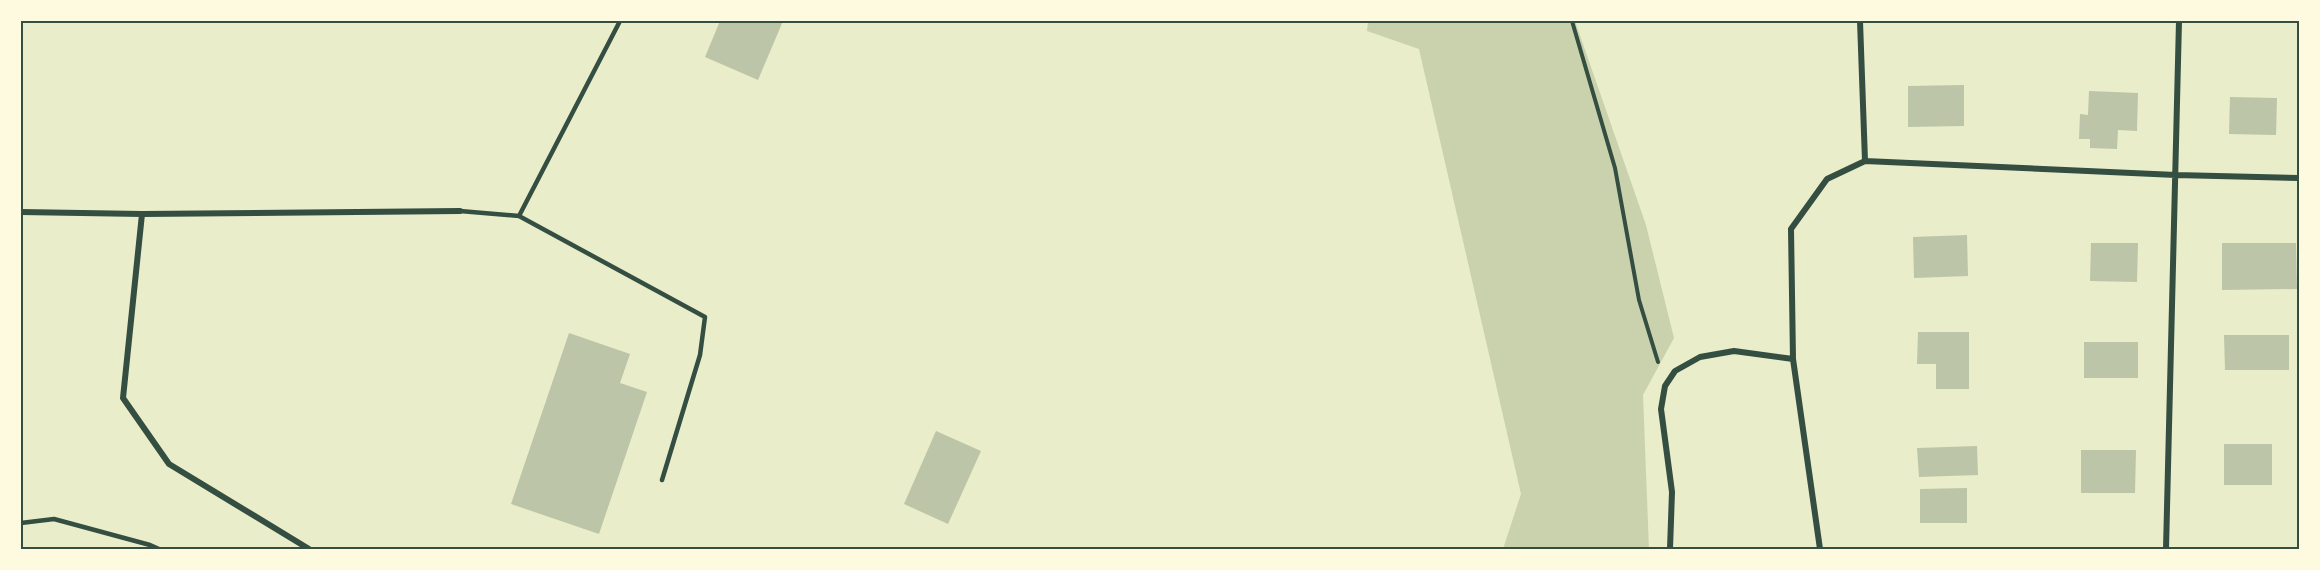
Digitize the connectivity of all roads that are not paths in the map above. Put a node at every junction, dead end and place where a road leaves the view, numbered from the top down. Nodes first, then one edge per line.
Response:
1 (620, 21) edge
2 (1860, 21) edge
3 (2179, 21) edge
4 (1865, 161) junction
5 (2176, 175) junction
6 (2299, 178) edge
7 (460, 211) joint
8 (21, 212) edge
9 (142, 214) junction
10 (519, 216) junction
11 (1792, 360) junction
12 (662, 480) dead end
13 (21, 524) edge
14 (159, 549) edge
15 (309, 549) edge
16 (1670, 549) edge
17 (1820, 549) edge
18 (2166, 549) edge

1 - 10 lane
2 - 4 street
3 - 5 street
4 - 5 street
4 - 11 street
5 - 6 street
5 - 18 street
7 - 9 street
7 - 10 lane
8 - 9 street
9 - 15 street
10 - 12 lane
11 - 16 street
11 - 17 street
13 - 14 lane

